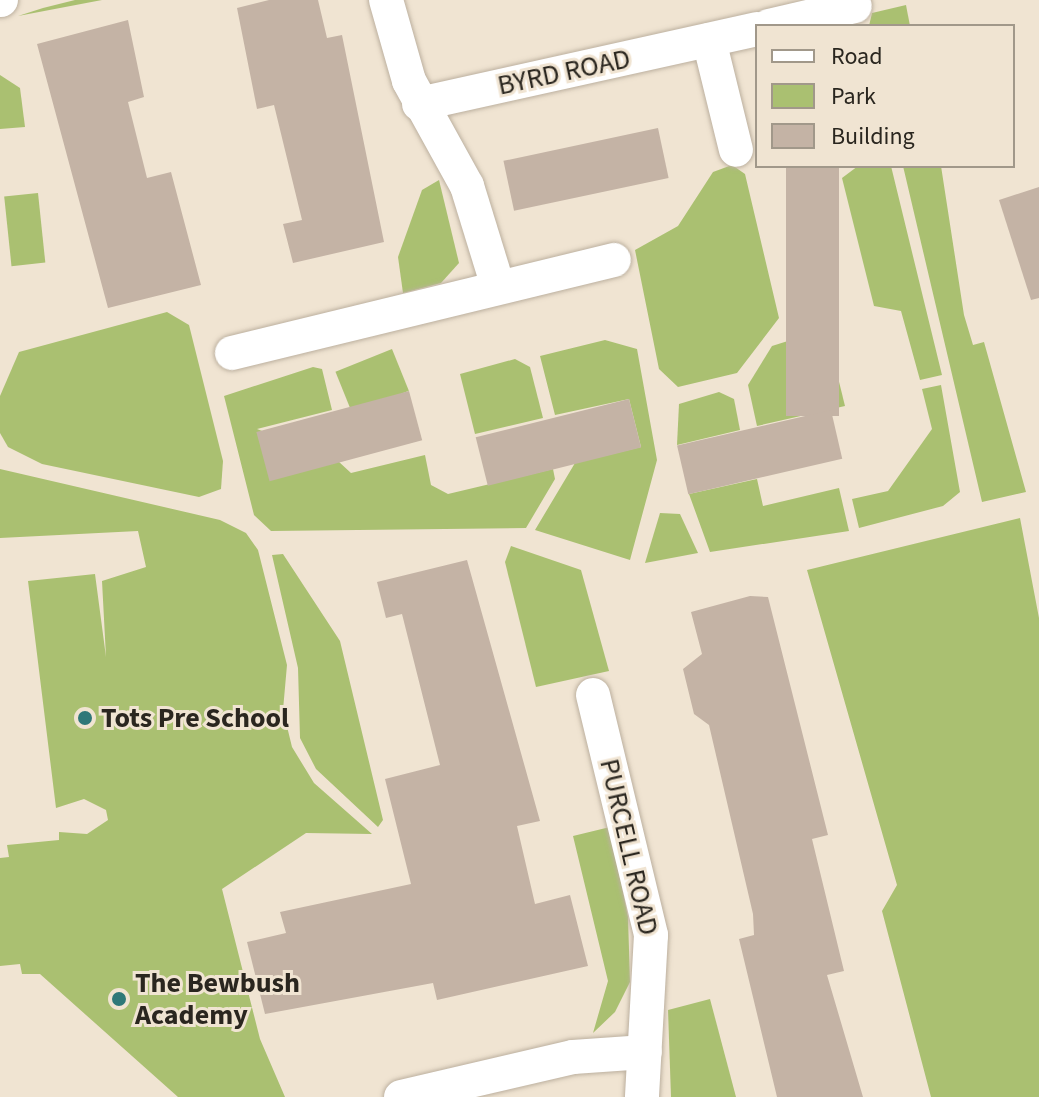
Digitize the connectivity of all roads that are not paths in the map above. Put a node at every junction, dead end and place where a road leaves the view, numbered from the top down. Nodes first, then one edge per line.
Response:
1 (386, 0) edge
2 (855, 6) dead end
3 (778, 24) edge
4 (755, 29) edge
5 (709, 40) junction
6 (419, 104) junction
7 (736, 150) dead end
8 (614, 260) dead end
9 (498, 287) junction
10 (232, 353) dead end
11 (593, 695) dead end
12 (645, 1052) junction
13 (401, 1097) edge
14 (642, 1097) edge

1 - 6 street
2 - 3 street
4 - 5 street, BYRD ROAD
5 - 6 street, BYRD ROAD
5 - 7 street
6 - 9 street
8 - 9 street
9 - 10 street
11 - 12 street, PURCELL ROAD
12 - 13 street
12 - 14 street, PURCELL ROAD

